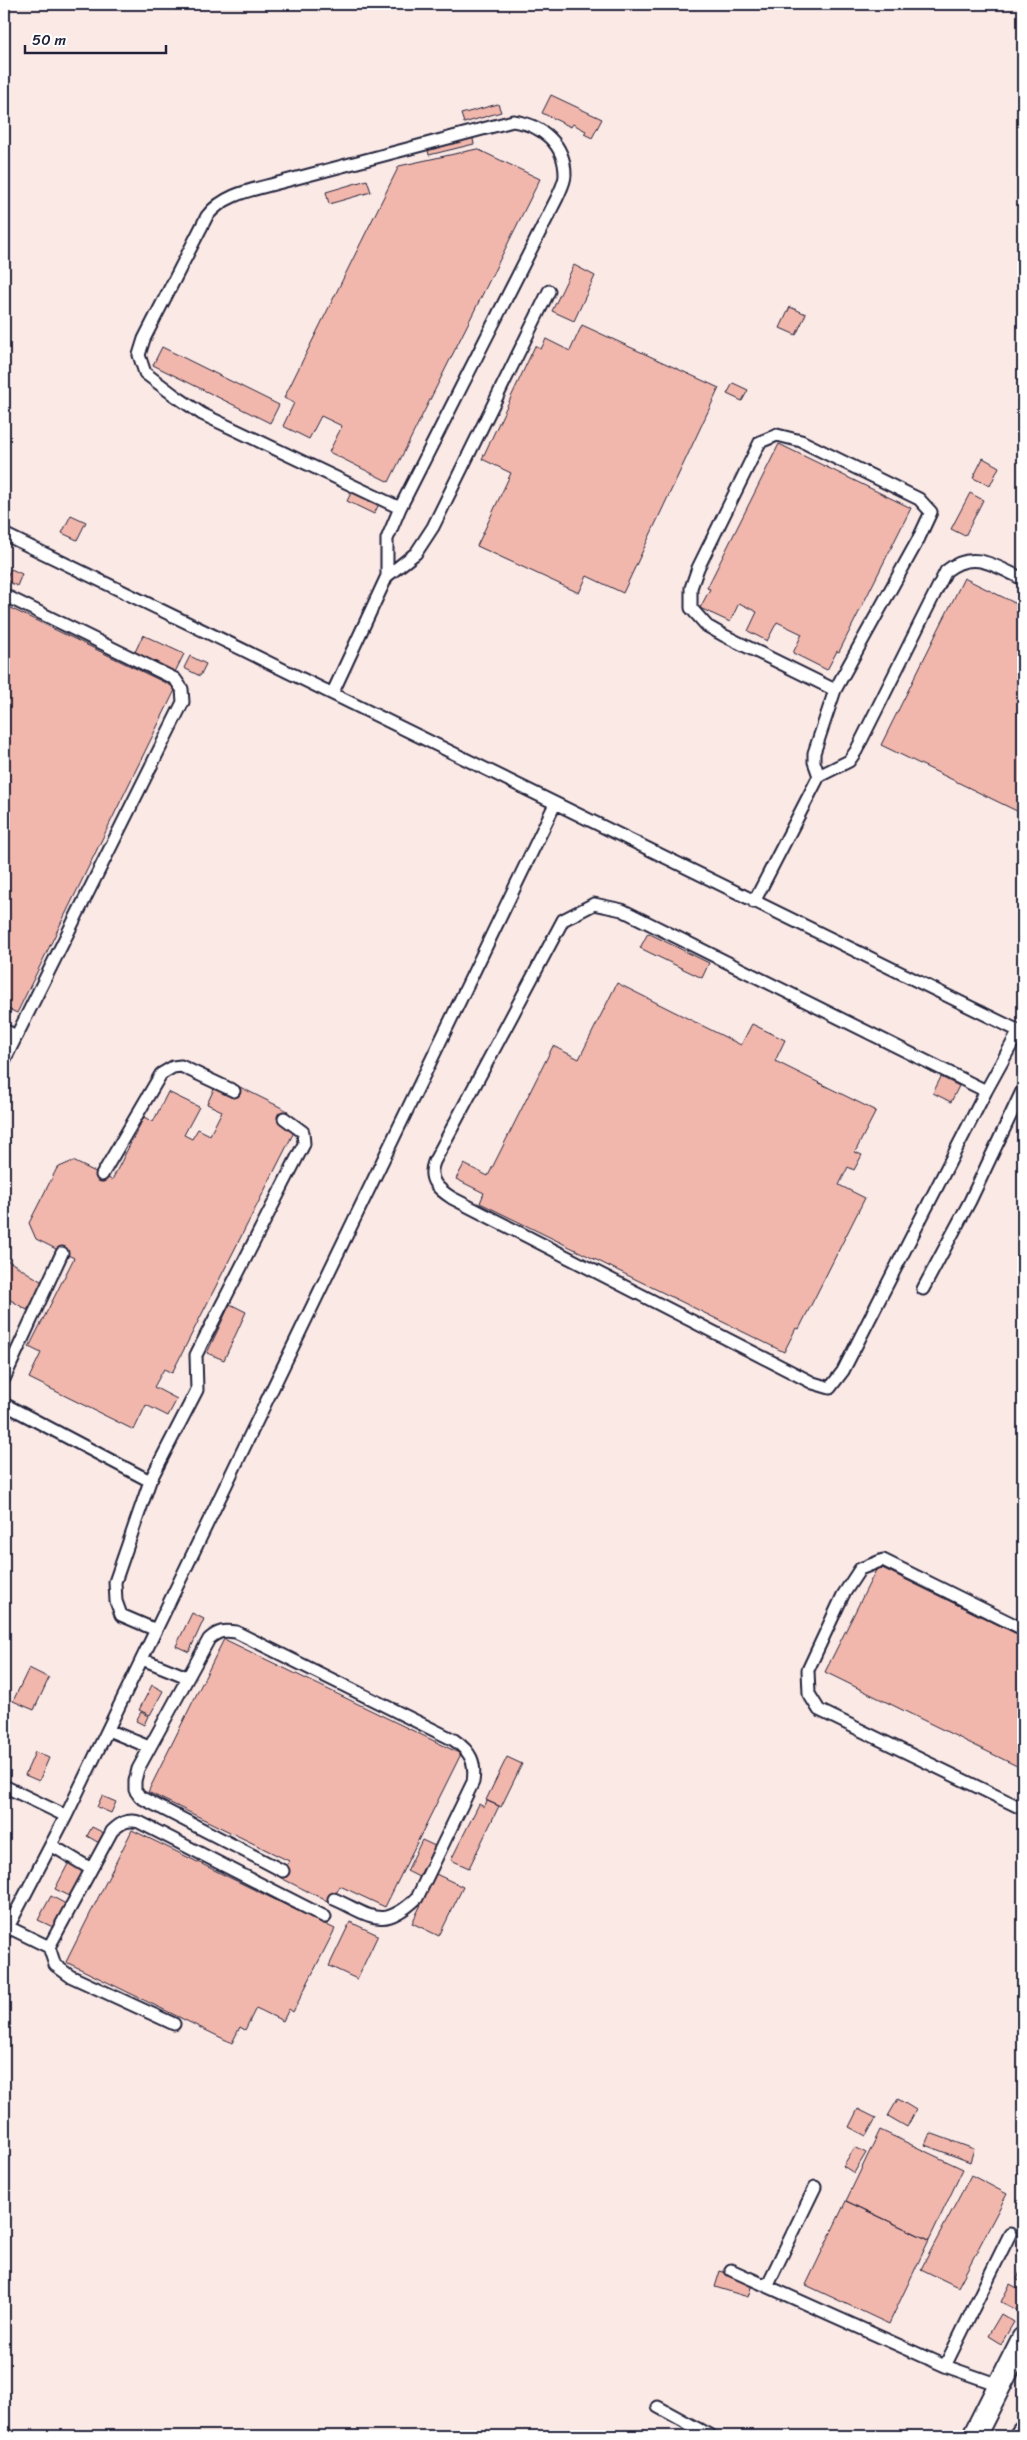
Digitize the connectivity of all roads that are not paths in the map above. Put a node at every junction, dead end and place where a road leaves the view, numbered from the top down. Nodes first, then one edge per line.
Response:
1 (549, 291) dead end
2 (400, 508) junction
3 (4, 534) edge
4 (387, 576) junction
5 (1023, 579) edge
6 (4, 595) edge
7 (835, 690) junction
8 (333, 692) junction
9 (819, 776) junction
10 (555, 804) junction
11 (754, 902) junction
12 (4, 1030) edge
13 (1021, 1032) edge
14 (16, 1036) junction
15 (4, 1061) edge
16 (1023, 1089) edge
17 (234, 1091) dead end
18 (986, 1091) junction
19 (284, 1118) dead end
20 (102, 1175) dead end
21 (62, 1253) dead end
22 (923, 1289) dead end
23 (4, 1379) edge
24 (4, 1404) edge
25 (150, 1481) junction
26 (1023, 1629) edge
27 (156, 1630) junction
28 (142, 1659) junction
29 (187, 1677) junction
30 (108, 1730) junction
31 (149, 1747) junction
32 (4, 1786) edge
33 (1023, 1809) edge
34 (66, 1816) junction
35 (51, 1845) junction
36 (91, 1869) junction
37 (283, 1872) dead end
38 (334, 1899) dead end
39 (325, 1917) dead end
40 (6, 1931) edge
41 (49, 1946) junction
42 (174, 2024) dead end
43 (815, 2188) dead end
44 (1010, 2234) dead end
45 (731, 2270) dead end
46 (768, 2286) junction
47 (1023, 2339) edge
48 (945, 2366) junction
49 (999, 2386) junction
50 (658, 2407) dead end
51 (1023, 2433) edge
52 (711, 2436) edge
53 (974, 2436) edge
54 (1021, 2436) edge

1 - 4 lane
2 - 2 lane
2 - 4 lane
3 - 8 lane
4 - 8 lane
5 - 9 lane
6 - 14 lane
7 - 7 lane
7 - 9 lane
8 - 10 lane
9 - 11 lane
10 - 11 lane
10 - 27 lane
11 - 13 lane
12 - 14 lane
13 - 18 lane
14 - 15 lane
16 - 22 lane
17 - 20 lane
18 - 18 lane
19 - 25 lane
21 - 23 lane
24 - 25 lane
25 - 27 lane
26 - 33 lane
27 - 28 lane
28 - 29 lane
28 - 30 lane
29 - 31 lane
29 - 38 lane
30 - 31 lane
30 - 34 lane
31 - 37 lane
32 - 34 lane
34 - 35 lane
35 - 36 lane
35 - 40 lane
36 - 39 lane
36 - 41 lane
40 - 41 lane
41 - 42 lane
43 - 46 lane
44 - 48 lane
45 - 46 lane
46 - 48 lane
47 - 49 street
48 - 49 lane
49 - 53 street
50 - 52 lane
51 - 54 street

